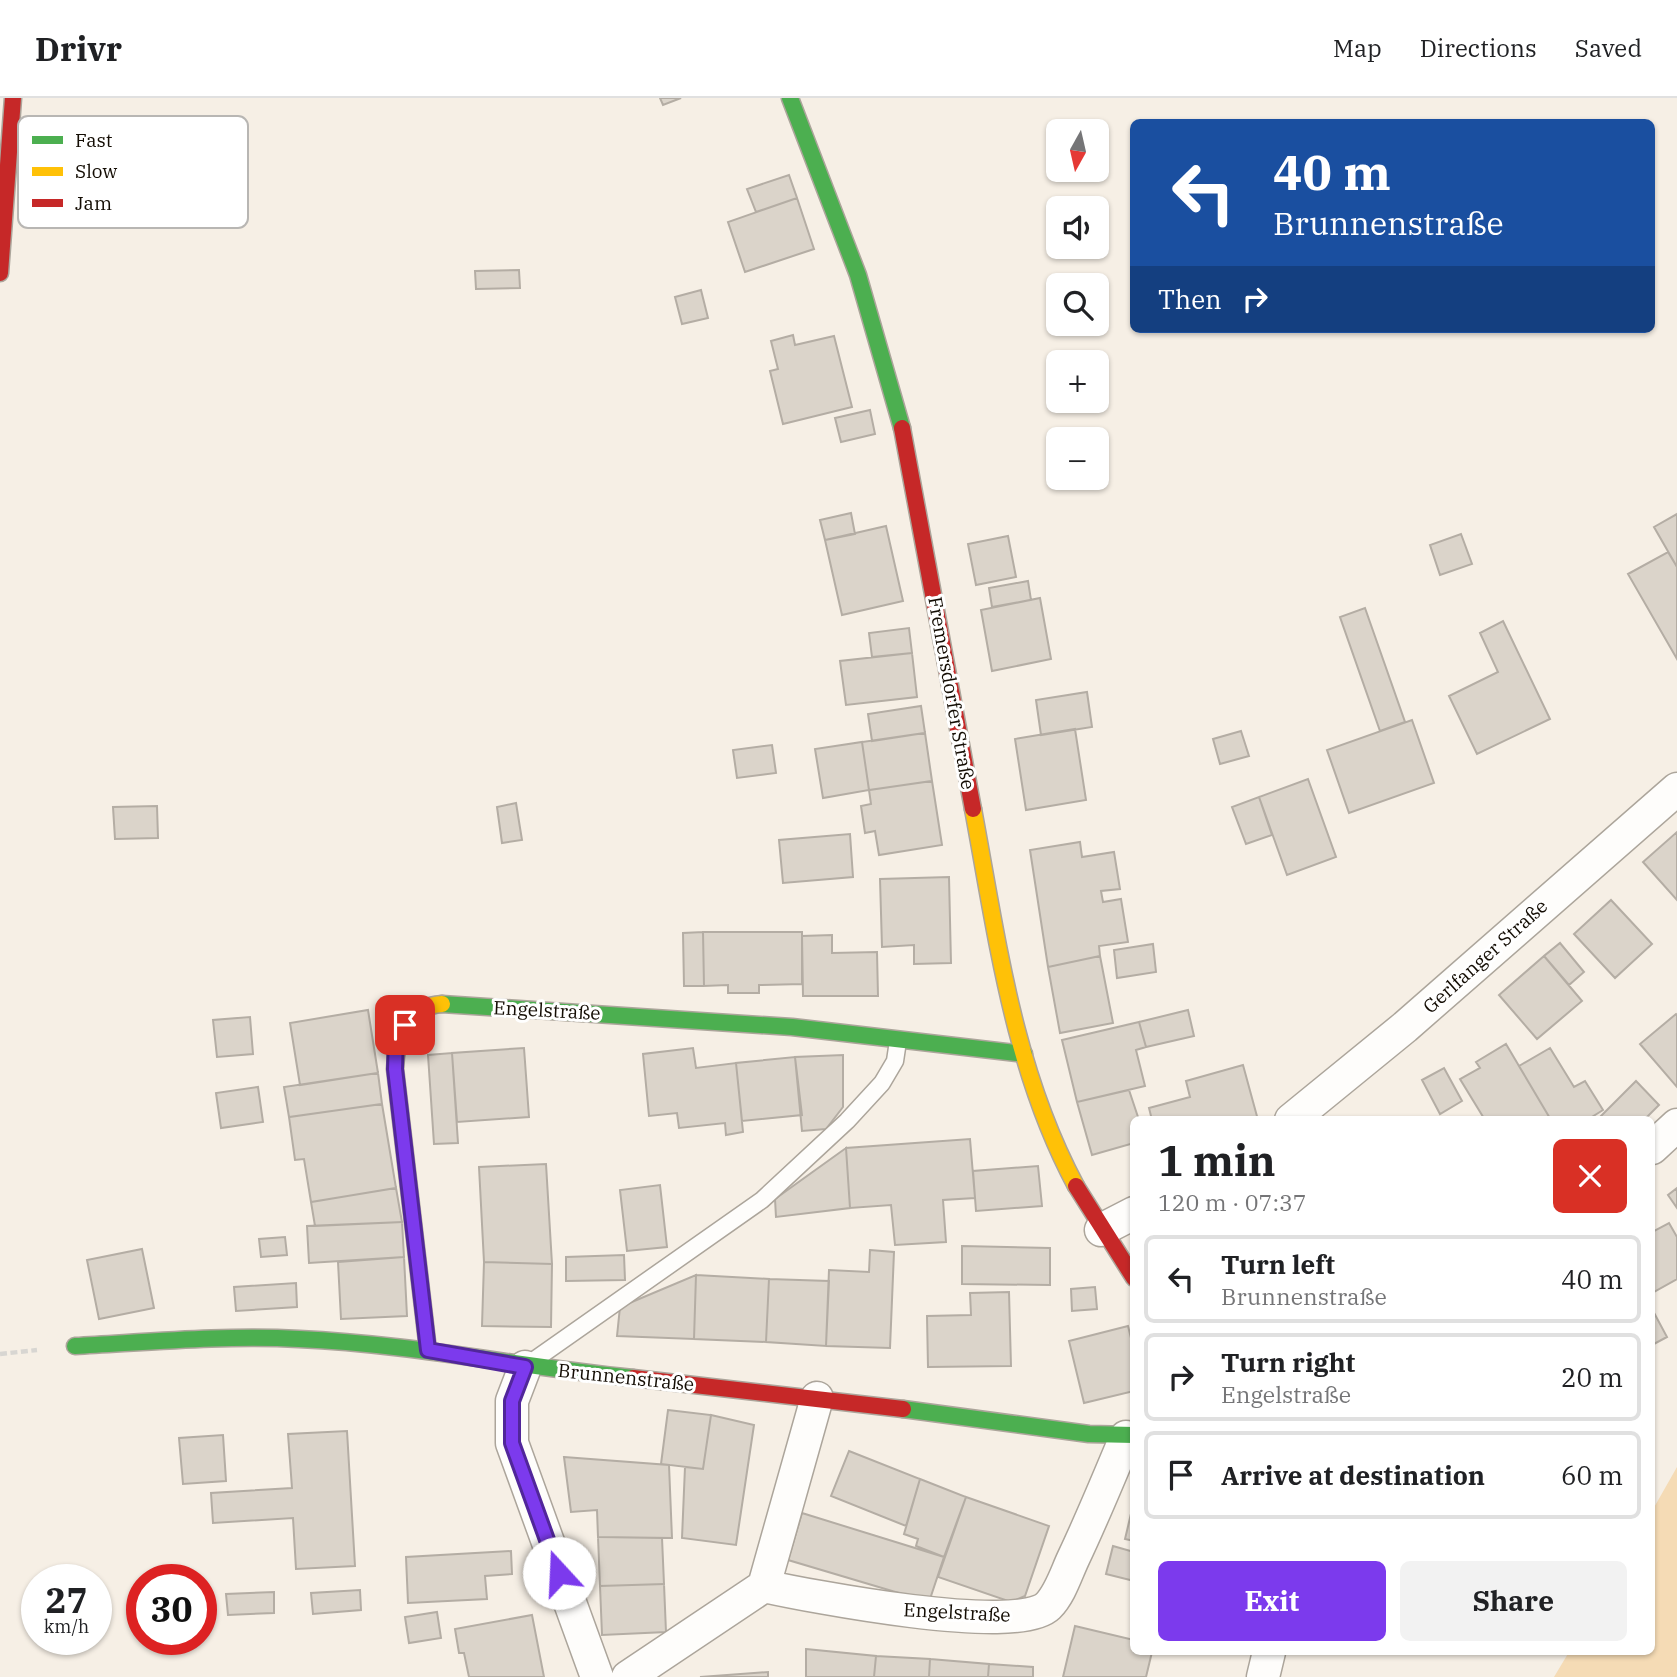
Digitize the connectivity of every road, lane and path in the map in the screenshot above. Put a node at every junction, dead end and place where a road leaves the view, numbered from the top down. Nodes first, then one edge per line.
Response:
1 (13, 98) edge
2 (790, 98) edge
3 (0, 273) edge
4 (1677, 789) edge
5 (898, 1041) junction
6 (1024, 1054) junction
7 (1296, 1116) edge
8 (1677, 1125) edge
9 (1655, 1145) edge
10 (1130, 1215) edge
11 (1101, 1230) junction
12 (1130, 1272) edge
13 (75, 1346) dead end
14 (428, 1350) junction
15 (525, 1367) junction
16 (817, 1398) junction
17 (1130, 1436) edge
18 (764, 1586) junction
19 (1268, 1655) edge
20 (597, 1677) edge
21 (628, 1677) edge
22 (1263, 1677) edge

1 - 3 street
2 - 6 street, Fremersdorfer Straße
4 - 7 street, Gerlfanger Straße
5 - 6 street, Engelstraße
5 - 14 street, Engelstraße
5 - 15 lane
6 - 11 street, Fremersdorfer Straße
8 - 9 street
10 - 11 street
11 - 12 street, Fremersdorfer Straße
13 - 14 street, Brunnenstraße
14 - 15 street, Brunnenstraße
15 - 16 street, Brunnenstraße
15 - 20 street
16 - 17 street, Brunnenstraße
16 - 18 street
17 - 18 street, Engelstraße
18 - 21 street
19 - 22 street

